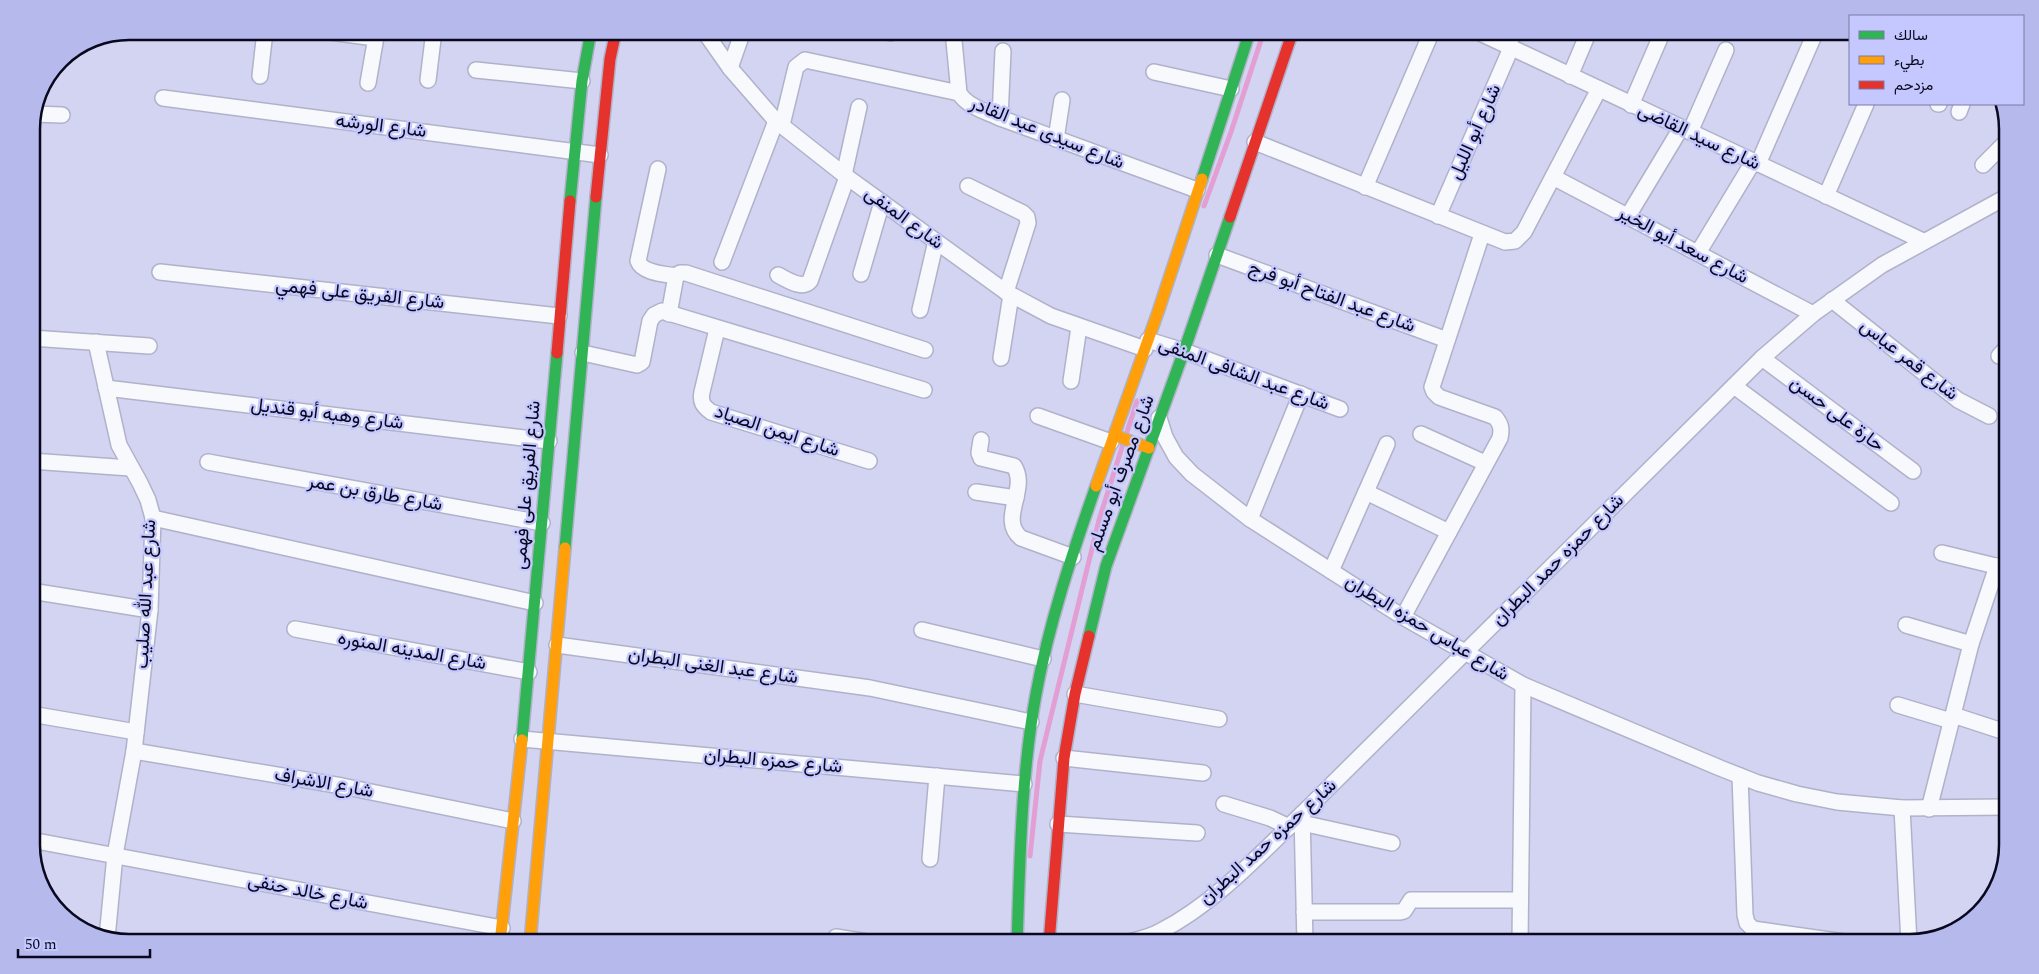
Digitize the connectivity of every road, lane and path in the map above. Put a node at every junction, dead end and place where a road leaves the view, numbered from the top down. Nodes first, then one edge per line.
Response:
1 (264, 40) edge
2 (375, 40) edge
3 (433, 40) edge
4 (589, 40) edge
5 (614, 40) edge
6 (710, 40) edge
7 (740, 40) edge
8 (954, 40) edge
9 (1245, 40) edge
10 (1290, 40) edge
11 (1428, 40) edge
12 (1495, 40) edge
13 (1512, 40) edge
14 (1586, 40) edge
15 (1659, 40) edge
16 (1812, 40) edge
17 (1510, 47) junction
18 (1726, 50) dead end
19 (1003, 51) dead end
20 (730, 68) junction
21 (476, 70) dead end
22 (1154, 72) dead end
23 (260, 76) dead end
24 (1570, 76) junction
25 (428, 80) dead end
26 (582, 82) junction
27 (368, 83) dead end
28 (1230, 89) junction
29 (1599, 89) junction
30 (959, 93) junction
31 (163, 98) dead end
32 (1062, 100) dead end
33 (1632, 105) junction
34 (1866, 105) edge
35 (859, 107) dead end
36 (42, 114) edge
37 (62, 115) dead end
38 (1000, 118) junction
39 (779, 123) junction
40 (1685, 130) junction
41 (1056, 139) junction
42 (1255, 142) junction
43 (1999, 149) edge
44 (574, 151) junction
45 (600, 155) junction
46 (1755, 163) junction
47 (1983, 165) dead end
48 (658, 169) dead end
49 (846, 176) junction
50 (1553, 177) junction
51 (968, 186) dead end
52 (1365, 187) junction
53 (1197, 190) junction
54 (1826, 196) junction
55 (1999, 201) edge
56 (882, 202) junction
57 (1438, 216) junction
58 (1628, 216) junction
59 (1482, 234) junction
60 (936, 241) junction
61 (1923, 241) junction
62 (1698, 253) junction
63 (1217, 255) junction
64 (722, 262) dead end
65 (160, 272) dead end
66 (861, 274) dead end
67 (676, 276) junction
68 (778, 276) dead end
69 (1008, 293) junction
70 (1832, 300) junction
71 (920, 310) dead end
72 (669, 314) junction
73 (1813, 314) junction
74 (559, 316) junction
75 (1079, 327) junction
76 (717, 329) junction
77 (40, 338) edge
78 (1447, 340) junction
79 (96, 342) junction
80 (1146, 344) junction
81 (149, 346) dead end
82 (925, 350) dead end
83 (1184, 351) junction
84 (572, 354) junction
85 (1001, 358) dead end
86 (1762, 358) junction
87 (1071, 381) dead end
88 (1734, 386) junction
89 (106, 388) junction
90 (924, 390) dead end
91 (1301, 394) junction
92 (1340, 409) dead end
93 (1038, 416) dead end
94 (1988, 416) dead end
95 (1160, 418) junction
96 (1421, 434) dead end
97 (1113, 438) junction
98 (981, 440) dead end
99 (549, 441) junction
100 (1387, 444) dead end
101 (1149, 448) junction
102 (869, 461) dead end
103 (40, 462) edge
104 (208, 462) dead end
105 (1486, 463) junction
106 (130, 468) junction
107 (1913, 471) dead end
108 (976, 492) dead end
109 (1366, 492) junction
110 (1016, 498) junction
111 (1891, 503) dead end
112 (153, 518) junction
113 (1250, 519) junction
114 (542, 523) junction
115 (1448, 532) junction
116 (1942, 553) dead end
117 (1073, 557) junction
118 (1999, 566) edge
119 (1331, 571) junction
120 (1999, 574) edge
121 (40, 592) edge
122 (535, 603) junction
123 (150, 610) junction
124 (1403, 617) junction
125 (1906, 626) dead end
126 (296, 629) dead end
127 (922, 630) dead end
128 (1971, 644) junction
129 (557, 645) junction
130 (1464, 652) junction
131 (1043, 659) junction
132 (529, 672) junction
133 (1523, 685) junction
134 (1075, 694) junction
135 (1898, 705) dead end
136 (40, 715) edge
137 (1952, 718) junction
138 (1219, 719) dead end
139 (1031, 722) junction
140 (1999, 730) edge
141 (136, 732) junction
142 (522, 739) junction
143 (548, 742) junction
144 (134, 751) junction
145 (1064, 758) junction
146 (1203, 773) dead end
147 (937, 776) junction
148 (1740, 776) junction
149 (1024, 784) junction
150 (1224, 804) dead end
151 (1999, 807) edge
152 (1902, 808) junction
153 (1929, 808) junction
154 (513, 821) junction
155 (1298, 821) junction
156 (1058, 824) junction
157 (1197, 833) dead end
158 (40, 841) edge
159 (1392, 843) dead end
160 (115, 855) junction
161 (930, 859) dead end
162 (1520, 900) junction
163 (1304, 912) junction
164 (108, 931) edge
165 (496, 934) edge
166 (501, 934) edge
167 (531, 934) edge
168 (1017, 934) edge
169 (1050, 934) edge
170 (1153, 934) edge
171 (1305, 934) edge
172 (1520, 934) edge
173 (1788, 934) edge
174 (1909, 934) edge

1 - 23 street
2 - 27 street
3 - 25 street
4 - 26 street, شارع الفريق على فهمى
5 - 45 street, شارع الفريق على فهمى
6 - 20 street, شارع المنفى
7 - 20 street
8 - 30 street, شارع سيدى عبد القادر
9 - 28 street, شارع مصرف أبو مسلم
10 - 42 street, شارع مصرف أبو مسلم
11 - 52 street
12 - 17 street, شارع سيد القاضى
13 - 17 street, شارع أبو الليل
14 - 24 street
15 - 33 street
16 - 46 street
17 - 24 street, شارع سيد القاضى
17 - 57 street, شارع أبو الليل
18 - 40 street
19 - 38 street
20 - 39 street, شارع المنفى
21 - 26 street
22 - 28 street
24 - 29 street, شارع سيد القاضى
26 - 44 street, شارع الفريق على فهمى
28 - 53 street, شارع مصرف أبو مسلم
29 - 33 street, شارع سيد القاضى
29 - 50 street
30 - 38 street, شارع سيدى عبد القادر
30 - 39 street
31 - 44 street, شارع الورشه
32 - 41 street
33 - 40 street, شارع سيد القاضى
34 - 54 street
35 - 49 street
36 - 37 street
38 - 41 street, شارع سيدى عبد القادر
39 - 49 street, شارع المنفى
39 - 64 street
40 - 46 street, شارع سيد القاضى
40 - 58 street
41 - 53 street, شارع سيدى عبد القادر
42 - 52 street
42 - 63 street, شارع مصرف أبو مسلم
43 - 47 street
44 - 45 street, شارع الورشه
44 - 74 street, شارع الفريق على فهمى
45 - 84 street, شارع الفريق على فهمى
46 - 54 street, شارع سيد القاضى
46 - 62 street
48 - 67 street
49 - 56 street, شارع المنفى
49 - 68 street
50 - 58 street, شارع سعد أبو الخير
50 - 59 street
51 - 69 street
52 - 57 street
53 - 80 street, شارع مصرف أبو مسلم
54 - 61 street, شارع سيد القاضى
55 - 61 street, شارع حمزه حمد البطران
56 - 60 street, شارع المنفى
56 - 66 street
57 - 59 street
58 - 62 street, شارع سعد أبو الخير
59 - 78 street
60 - 69 street, شارع المنفى
60 - 71 street
61 - 70 street, شارع حمزه حمد البطران
62 - 73 street, شارع سعد أبو الخير
63 - 78 street, شارع عبد الفتاح أبو فرج
63 - 83 street, شارع مصرف أبو مسلم
65 - 74 street, شارع الفريق على فهمي
67 - 72 street
67 - 82 street
69 - 75 street, شارع المنفى
69 - 85 street
70 - 73 street, شارع حمزه حمد البطران
70 - 94 street, شارع قمر عباس
72 - 76 street
72 - 84 street
73 - 86 street, شارع حمزه حمد البطران
74 - 84 street, شارع الفريق على فهمى
75 - 80 street, شارع المنفى
75 - 87 street
76 - 90 street
76 - 102 street, شارع ايمن الصياد
77 - 79 street
78 - 105 street
79 - 81 street
79 - 89 street, شارع عبد الله صليب
80 - 83 street, شارع عبد الشافى المنفى
80 - 97 street, شارع مصرف أبو مسلم
83 - 91 street, شارع عبد الشافى المنفى
83 - 95 street, شارع مصرف أبو مسلم
84 - 99 street, شارع الفريق على فهمى
84 - 129 street, شارع الفريق على فهمى
86 - 88 street, شارع حمزه حمد البطران
86 - 107 street, حارة على حسن
88 - 111 street
88 - 130 street, شارع حمزه حمد البطران
89 - 99 street, شارع وهبه أبو قنديل
89 - 106 street, شارع عبد الله صليب
91 - 92 street, شارع عبد الشافى المنفى
91 - 113 street
93 - 97 street
95 - 101 street, شارع مصرف أبو مسلم
95 - 113 street, شارع عباس حمزه البطران
96 - 105 street
97 - 101 street
97 - 117 street, شارع مصرف أبو مسلم
98 - 110 street
99 - 114 street, شارع الفريق على فهمى
100 - 109 street
101 - 134 street, شارع مصرف أبو مسلم
103 - 106 street
104 - 114 street, شارع طارق بن عمر
105 - 115 street
106 - 112 street, شارع عبد الله صليب
108 - 110 street
109 - 115 street
109 - 119 street
110 - 117 street
112 - 122 street
112 - 123 street, شارع عبد الله صليب
113 - 119 street, شارع عباس حمزه البطران
114 - 122 street, شارع الفريق على فهمى
115 - 124 street
116 - 118 street
117 - 131 street, شارع مصرف أبو مسلم
119 - 124 street, شارع عباس حمزه البطران
120 - 128 street
121 - 123 street
122 - 132 street, شارع الفريق على فهمى
123 - 141 street, شارع عبد الله صليب
124 - 130 street, شارع عباس حمزه البطران
125 - 128 street
126 - 132 street, شارع المدينه المنوره
127 - 131 street
128 - 137 street
129 - 139 street, شارع عبد الغنى البطران
129 - 143 street, شارع الفريق على فهمى
130 - 133 street, شارع عباس حمزه البطران
130 - 155 street, شارع حمزه حمد البطران
131 - 139 street, شارع مصرف أبو مسلم
132 - 142 street, شارع الفريق على فهمى
133 - 148 street, شارع عباس حمزه البطران
133 - 162 street
134 - 138 street
134 - 145 street, شارع مصرف أبو مسلم
135 - 137 street
136 - 141 street
137 - 140 street
137 - 153 street
139 - 149 street, شارع مصرف أبو مسلم
141 - 144 street, شارع عبد الله صليب
142 - 143 street, شارع حمزه البطران
142 - 154 street, شارع الفريق على فهمى
143 - 147 street, شارع حمزه البطران
143 - 167 street, شارع الفريق على فهمى
144 - 154 street, شارع الاشراف
144 - 160 street, شارع عبد الله صليب
145 - 146 street
145 - 156 street, شارع مصرف أبو مسلم
147 - 149 street, شارع حمزه البطران
147 - 161 street
148 - 152 street, شارع عباس حمزه البطران
148 - 173 street
149 - 168 street, شارع مصرف أبو مسلم
150 - 155 street
151 - 153 street, شارع عباس حمزه البطران
152 - 153 street, شارع عباس حمزه البطران
152 - 174 street
154 - 166 street, شارع الفريق على فهمى
155 - 159 street
155 - 163 street
155 - 170 street, شارع حمزه حمد البطران
156 - 157 street
156 - 169 street, شارع مصرف أبو مسلم
158 - 160 street, شارع خالد حنفى
160 - 164 street, شارع عبد الله صليب
160 - 165 street, شارع خالد حنفى
162 - 163 street
162 - 172 street
163 - 171 street

